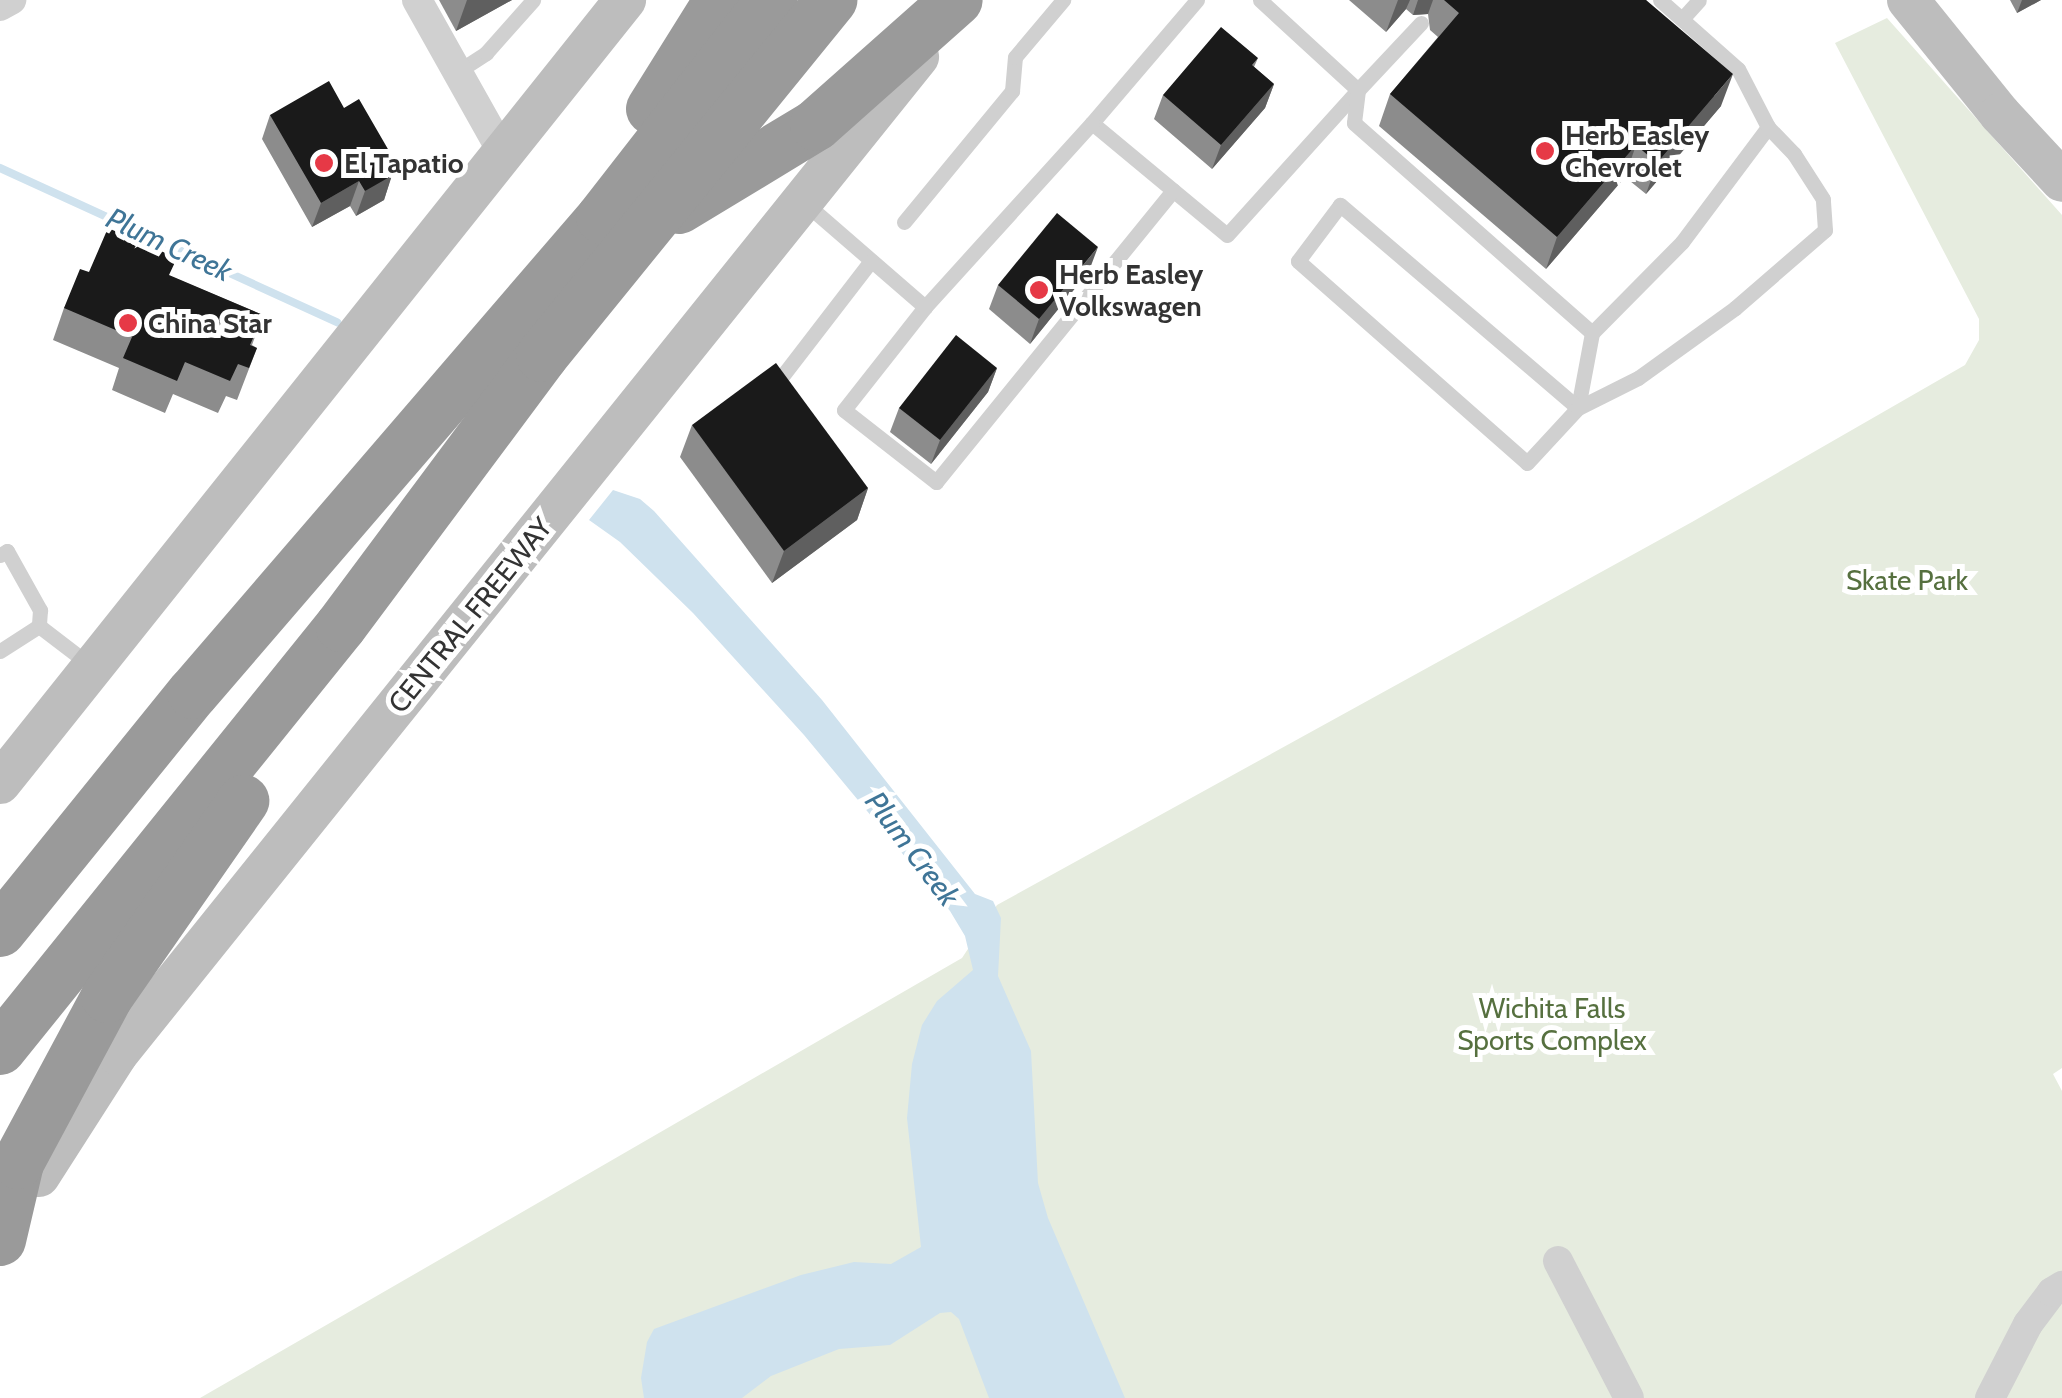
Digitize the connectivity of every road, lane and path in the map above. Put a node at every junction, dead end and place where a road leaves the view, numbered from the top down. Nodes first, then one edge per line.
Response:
1 (11, 0) edge
2 (417, 0) edge
3 (533, 0) edge
4 (624, 0) edge
5 (720, 0) edge
6 (772, 0) edge
7 (830, 0) edge
8 (960, 0) edge
9 (1063, 0) edge
10 (1197, 0) edge
11 (1260, 0) edge
12 (1660, 0) edge
13 (1699, 0) edge
14 (1908, 0) edge
15 (0, 6) edge
16 (1682, 19) junction
17 (1422, 23) dead end
18 (457, 72) junction
19 (1358, 90) junction
20 (1092, 123) junction
21 (1768, 127) junction
22 (503, 153) junction
23 (2062, 180) edge
24 (1173, 190) junction
25 (802, 200) junction
26 (904, 222) dead end
27 (623, 224) junction
28 (872, 261) junction
29 (925, 308) junction
30 (1592, 332) junction
31 (780, 379) edge
32 (1578, 408) junction
33 (0, 555) edge
34 (39, 626) junction
35 (341, 626) junction
36 (0, 651) edge
37 (94, 668) junction
38 (0, 782) edge
39 (108, 796) junction
40 (0, 872) edge
41 (0, 930) edge
42 (0, 1048) edge
43 (0, 1243) edge
44 (1558, 1262) dead end
45 (2062, 1286) edge
46 (1630, 1398) edge
47 (1990, 1398) edge

1 - 15 street
2 - 18 street
3 - 18 lane
4 - 22 main road
5 - 27 highway
6 - 27 highway
7 - 27 highway
8 - 25 main road, CENTRAL FREEWAY
8 - 27 highway
9 - 26 lane
10 - 20 lane
11 - 19 lane
12 - 16 lane
13 - 16 lane
14 - 23 main road
16 - 21 lane
17 - 19 lane
18 - 22 street
19 - 24 lane
19 - 30 lane
20 - 24 lane
20 - 29 lane
21 - 30 lane
21 - 32 lane
22 - 37 main road
24 - 29 lane
25 - 28 lane
25 - 43 main road, CENTRAL FREEWAY
27 - 35 highway
27 - 39 highway
28 - 29 lane
28 - 31 lane
30 - 32 lane
32 - 32 lane
33 - 34 lane
34 - 36 lane
34 - 37 lane
35 - 42 highway
35 - 43 highway
37 - 38 main road
39 - 40 highway
39 - 41 highway
44 - 46 street
45 - 47 street

